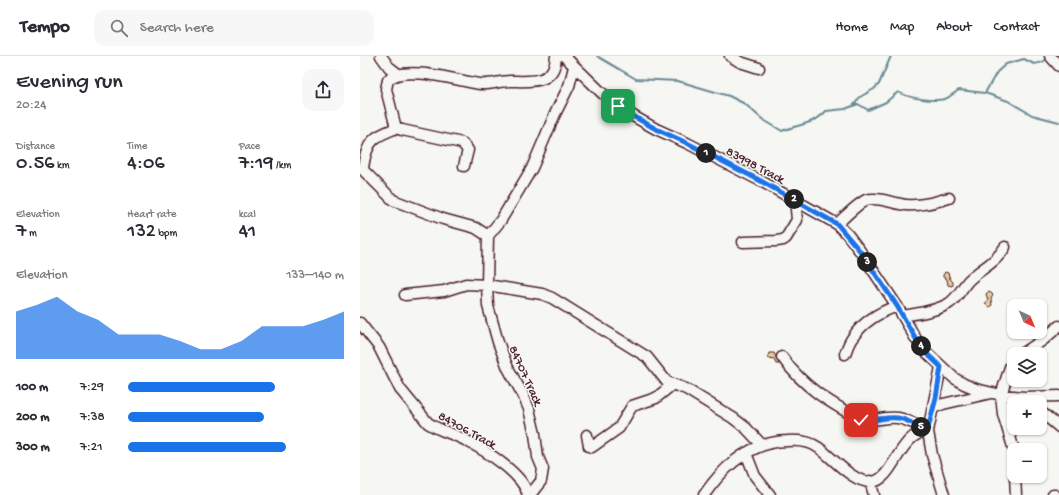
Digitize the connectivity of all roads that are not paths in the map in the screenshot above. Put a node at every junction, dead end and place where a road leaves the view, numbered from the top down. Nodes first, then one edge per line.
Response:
1 (381, 56) edge
2 (556, 56) edge
3 (564, 56) edge
4 (730, 56) edge
5 (1050, 56) edge
6 (1059, 66) edge
7 (574, 67) junction
8 (759, 68) dead end
9 (398, 74) junction
10 (396, 128) junction
11 (464, 166) dead end
12 (949, 198) dead end
13 (795, 199) junction
14 (837, 224) junction
15 (488, 236) junction
16 (743, 242) dead end
17 (1005, 247) dead end
18 (487, 285) junction
19 (405, 294) dead end
20 (897, 306) junction
21 (903, 316) junction
22 (360, 323) edge
23 (1059, 326) edge
24 (1032, 347) edge
25 (845, 354) dead end
26 (782, 356) dead end
27 (941, 367) junction
28 (1007, 373) edge
29 (673, 384) junction
30 (996, 394) junction
31 (1007, 396) edge
32 (1059, 396) edge
33 (1047, 398) edge
34 (933, 408) junction
35 (1047, 417) edge
36 (1059, 428) edge
37 (928, 429) junction
38 (587, 435) dead end
39 (1012, 443) edge
40 (762, 445) junction
41 (746, 452) junction
42 (870, 482) junction
43 (1015, 483) edge
44 (529, 495) edge
45 (704, 495) edge
46 (770, 495) edge
47 (874, 495) edge
48 (944, 495) edge
49 (1016, 495) edge

1 - 9 street
2 - 9 street
3 - 7 street, 83998 Track
4 - 8 street
5 - 6 street
7 - 13 street, 83998 Track
7 - 15 street
9 - 10 street
10 - 11 street
10 - 15 street
12 - 14 street
13 - 14 street, 83998 Track
13 - 16 street
14 - 20 street, 83998 Track
15 - 18 street, 84707 Track
17 - 21 street
18 - 19 street
18 - 29 street
18 - 44 street, 84707 Track
20 - 21 street, 83998 Track
20 - 25 street
21 - 27 street, 83998 Track
22 - 44 street, 84706 Track
23 - 24 street
26 - 37 street
27 - 30 street, 83998 Track
27 - 34 street
28 - 30 street
29 - 38 street
29 - 40 street
30 - 31 street
30 - 34 street
30 - 39 street
32 - 33 street
34 - 37 street
35 - 36 street
37 - 42 street
37 - 48 street
40 - 41 street
40 - 42 street
41 - 45 street
41 - 46 street
42 - 47 street
43 - 49 street

